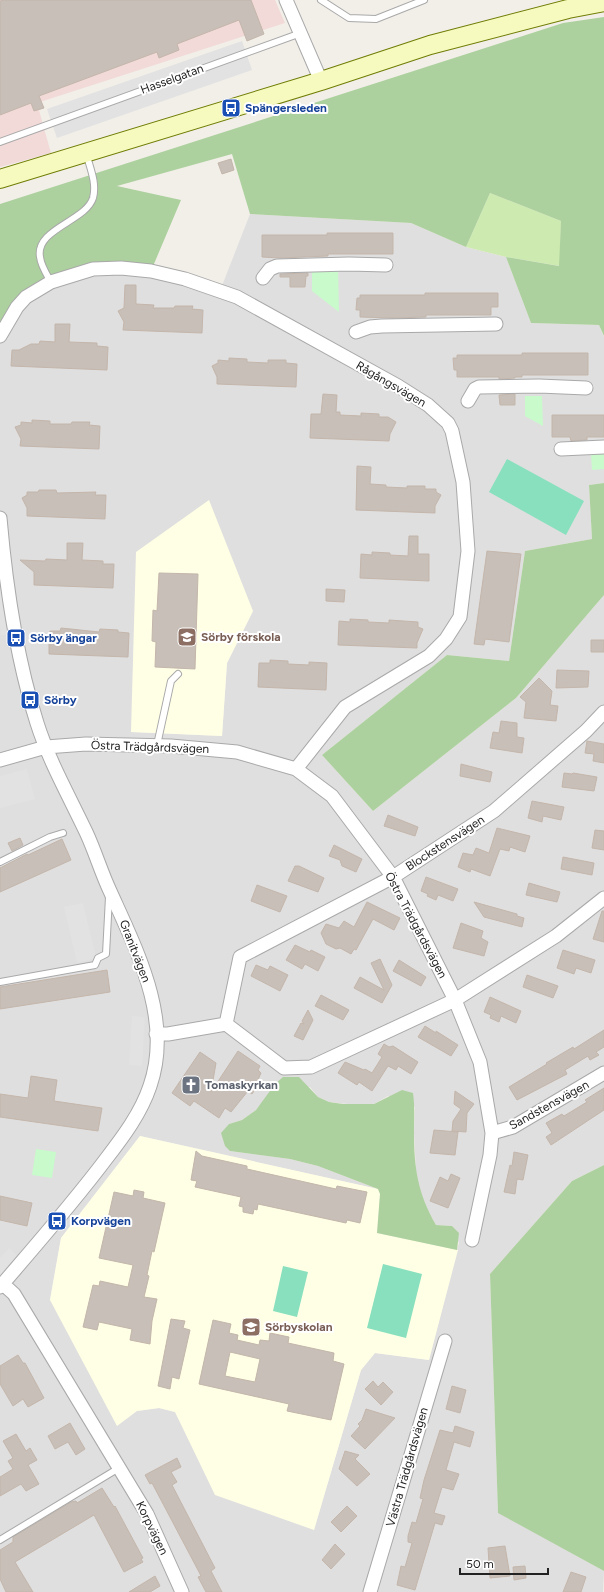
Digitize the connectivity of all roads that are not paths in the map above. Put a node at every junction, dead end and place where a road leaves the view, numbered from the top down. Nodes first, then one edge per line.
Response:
1 (286, 0) edge
2 (321, 0) edge
3 (424, 0) edge
4 (604, 2) edge
5 (301, 33) junction
6 (321, 81) junction
7 (0, 142) edge
8 (86, 152) junction
9 (0, 179) edge
10 (386, 265) dead end
11 (263, 278) dead end
12 (51, 282) junction
13 (496, 324) dead end
14 (356, 332) dead end
15 (0, 336) edge
16 (586, 388) dead end
17 (468, 401) dead end
18 (604, 447) edge
19 (561, 449) dead end
20 (0, 518) edge
21 (5, 599) edge
22 (178, 674) dead end
23 (604, 712) edge
24 (157, 745) junction
25 (46, 748) junction
26 (0, 760) edge
27 (296, 769) junction
28 (64, 833) dead end
29 (0, 862) edge
30 (393, 877) junction
31 (109, 890) junction
32 (604, 898) edge
33 (0, 982) edge
34 (455, 1000) junction
35 (226, 1024) junction
36 (156, 1034) junction
37 (604, 1073) edge
38 (492, 1133) junction
39 (472, 1240) dead end
40 (1, 1285) edge
41 (444, 1342) dead end
42 (119, 1468) junction
43 (0, 1540) edge
44 (182, 1592) edge
45 (370, 1592) edge

1 - 5 street
2 - 3 lane
4 - 6 main road
5 - 6 street
5 - 7 lane, Hasselgatan
6 - 8 main road
8 - 9 main road
8 - 12 lane
10 - 11 street
12 - 15 street, Rågångsvägen
12 - 27 street, Rågångsvägen
13 - 14 street
16 - 17 street
18 - 19 street
20 - 21 street
21 - 25 street
22 - 24 lane
23 - 30 street, Blockstensvägen
24 - 25 street, Östra Trädgårdsvägen
24 - 27 street, Östra Trädgårdsvägen
25 - 26 street, Östra Trädgårdsvägen
25 - 31 street, Granitvägen
27 - 30 street, Östra Trädgårdsvägen
28 - 29 lane
30 - 34 street, Östra Trädgårdsvägen
30 - 35 street, Blockstensvägen
31 - 33 lane
31 - 36 street, Granitvägen
32 - 34 street
34 - 35 street
34 - 38 street, Östra Trädgårdsvägen
35 - 36 street
36 - 40 street, Granitvägen
37 - 38 street, Sandstensvägen
38 - 39 street, Östra Trädgårdsvägen
40 - 42 street, Korpvägen
41 - 45 street, Västra Trädgårdsvägen
42 - 43 lane
42 - 44 street, Korpvägen

